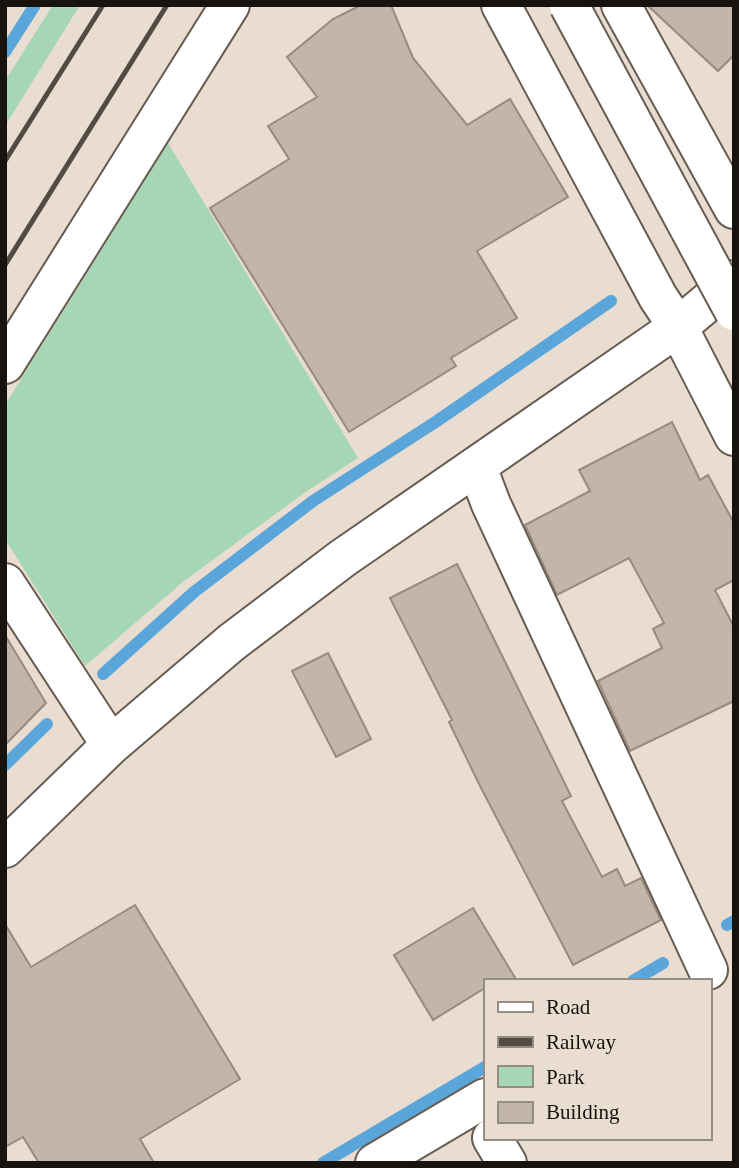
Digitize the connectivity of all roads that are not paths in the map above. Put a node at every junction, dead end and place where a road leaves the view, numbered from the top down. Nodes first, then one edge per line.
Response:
1 (230, 5) edge
2 (501, 5) edge
3 (569, 5) edge
4 (621, 5) edge
5 (734, 209) edge
6 (734, 280) edge
7 (734, 311) edge
8 (678, 327) junction
9 (5, 364) edge
10 (734, 436) edge
11 (477, 467) junction
12 (5, 583) edge
13 (111, 745) junction
14 (5, 848) edge
15 (710, 968) edge
16 (481, 1110) edge
17 (493, 1140) edge
18 (375, 1163) edge
19 (507, 1163) edge

1 - 9 street
2 - 8 street
3 - 7 street, bridge
4 - 5 street
6 - 8 street
8 - 10 street
8 - 11 street
11 - 13 street
11 - 15 street
12 - 13 street
13 - 14 street
16 - 18 street
17 - 19 street

